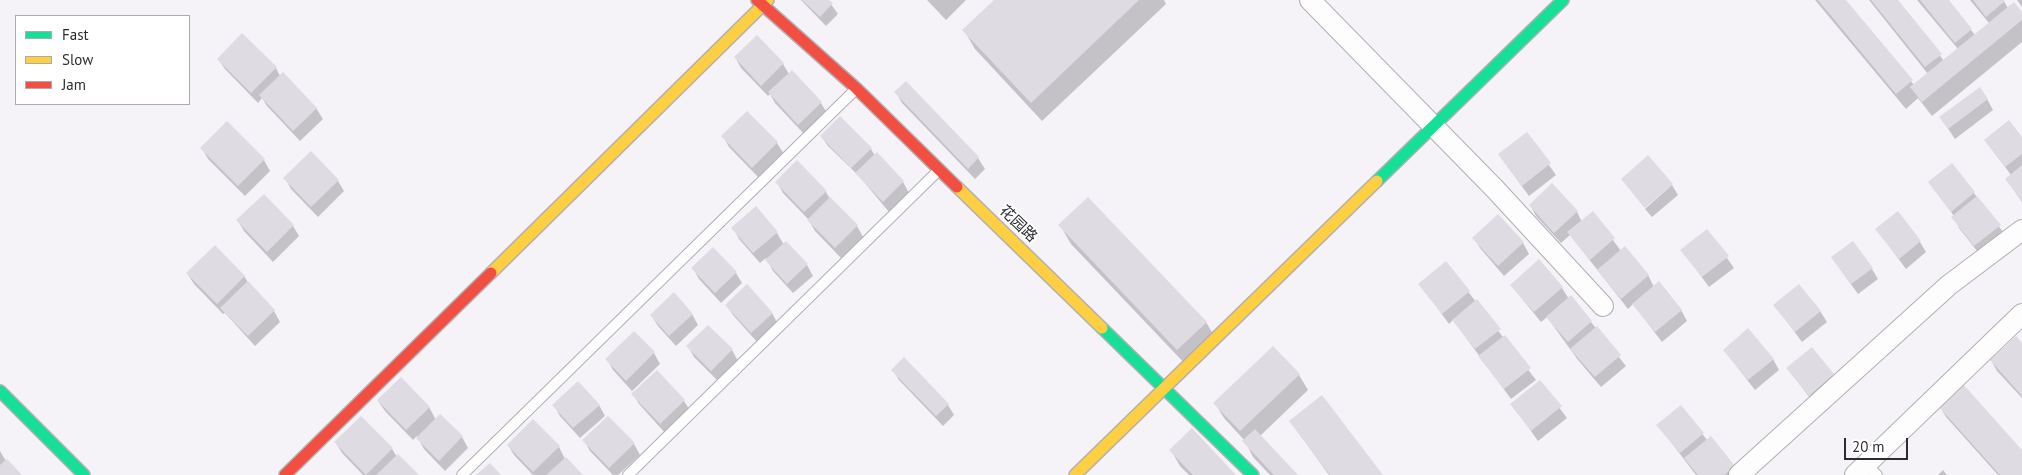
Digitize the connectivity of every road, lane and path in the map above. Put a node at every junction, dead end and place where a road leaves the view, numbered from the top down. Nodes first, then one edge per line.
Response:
1 (1310, 0) edge
2 (1563, 0) edge
3 (762, 2) edge
4 (856, 88) junction
5 (1433, 126) junction
6 (940, 169) junction
7 (2022, 230) edge
8 (1603, 306) dead end
9 (2022, 314) edge
10 (1164, 387) junction
11 (0, 391) edge
12 (1866, 471) edge
13 (84, 475) edge
14 (285, 475) edge
15 (462, 475) edge
16 (628, 475) edge
17 (1075, 475) edge
18 (1252, 475) edge
19 (1739, 475) edge

1 - 5 street
2 - 5 street
3 - 4 street, 花园路
3 - 14 street
4 - 6 street, 花园路
4 - 15 lane
5 - 8 street
5 - 10 street
6 - 10 street, 花园路
6 - 16 lane
7 - 19 street
9 - 12 street
10 - 17 street
10 - 18 street, 花园路
11 - 13 street

